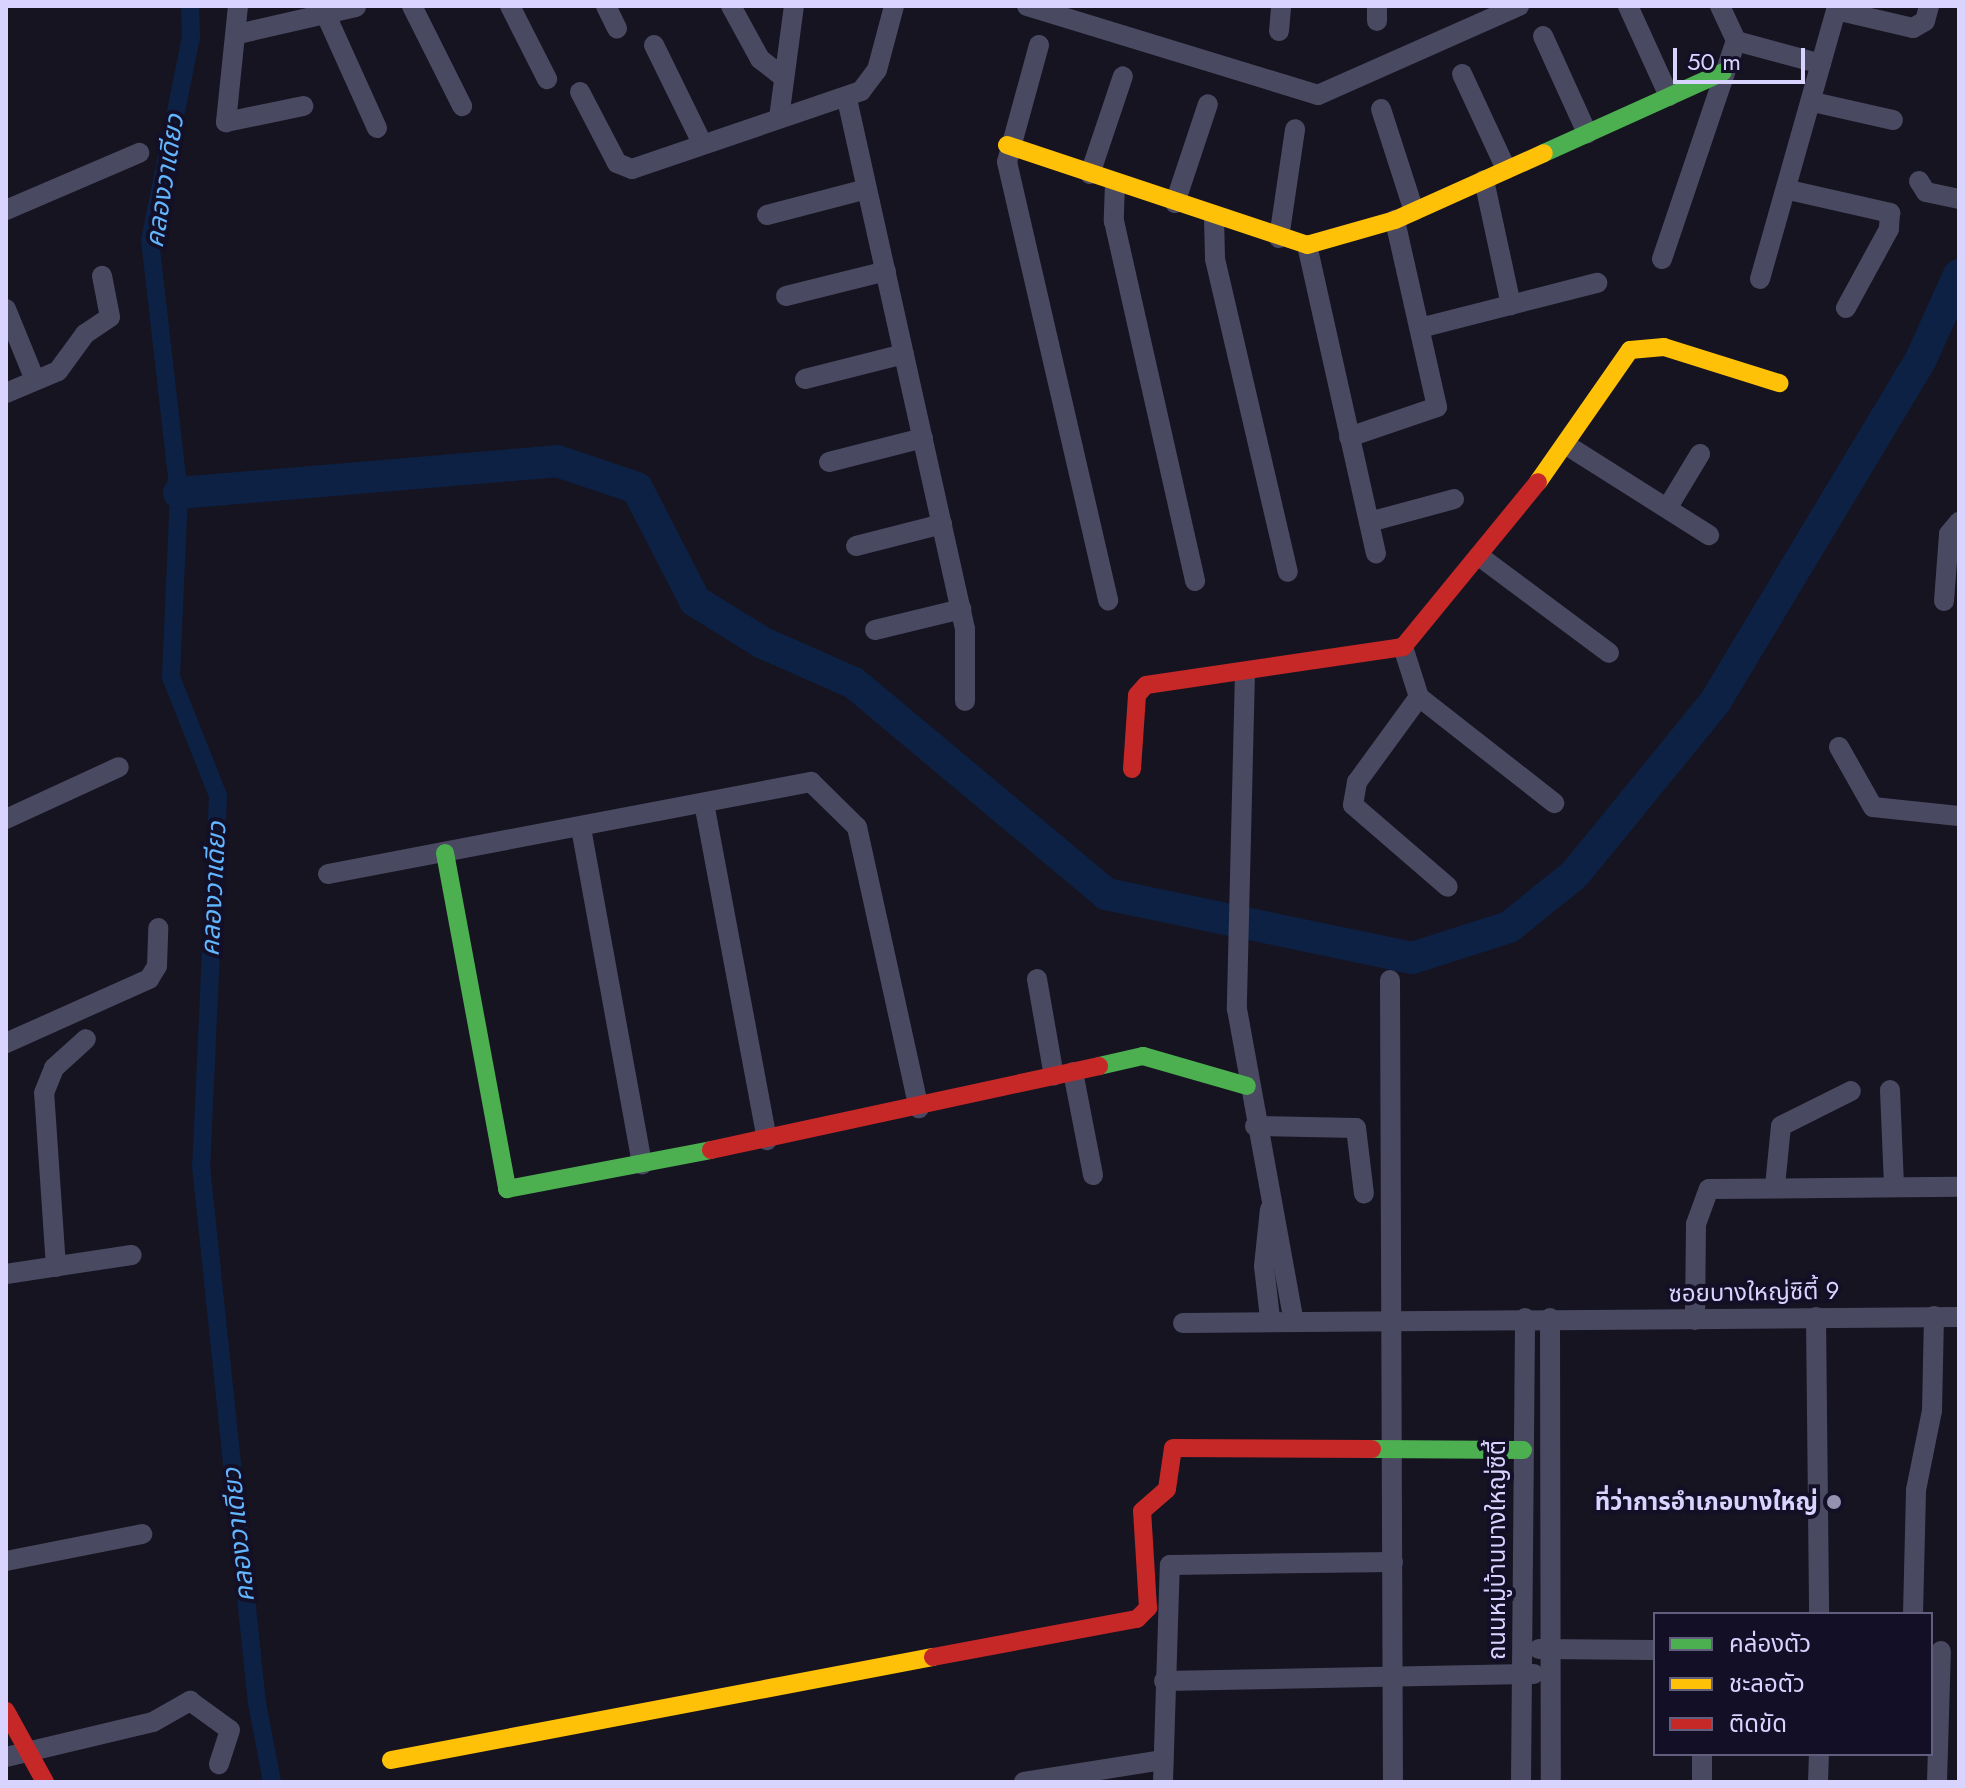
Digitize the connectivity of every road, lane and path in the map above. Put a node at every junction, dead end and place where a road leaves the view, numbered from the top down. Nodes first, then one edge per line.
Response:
1 (238, 6) edge
2 (412, 6) edge
3 (510, 6) edge
4 (606, 6) edge
5 (731, 6) edge
6 (794, 6) edge
7 (894, 6) edge
8 (1027, 6) edge
9 (1281, 6) edge
10 (1519, 6) edge
11 (1628, 6) edge
12 (1720, 6) edge
13 (1929, 6) edge
14 (356, 7) edge
15 (1837, 8) edge
16 (326, 15) junction
17 (617, 29) dead end
18 (1279, 31) dead end
19 (238, 34) junction
20 (1543, 36) dead end
21 (1736, 41) junction
22 (654, 45) dead end
23 (1039, 45) dead end
24 (1821, 64) junction
25 (1723, 72) junction
26 (1462, 74) dead end
27 (1123, 76) dead end
28 (783, 77) junction
29 (547, 79) dead end
30 (580, 92) dead end
31 (1669, 96) junction
32 (847, 99) junction
33 (1813, 102) junction
34 (1208, 104) dead end
35 (303, 106) dead end
36 (462, 106) dead end
37 (1381, 109) dead end
38 (779, 118) junction
39 (1893, 120) dead end
40 (377, 128) dead end
41 (1295, 129) dead end
42 (1587, 133) junction
43 (702, 143) junction
44 (1007, 145) junction
45 (139, 153) dead end
46 (1506, 169) junction
47 (1090, 174) junction
48 (1484, 180) junction
49 (1919, 181) dead end
50 (1115, 183) junction
51 (867, 189) junction
52 (1789, 190) junction
53 (1959, 199) edge
54 (1175, 203) junction
55 (6, 210) edge
56 (1414, 211) junction
57 (767, 215) dead end
58 (1214, 217) junction
59 (1395, 220) junction
60 (1279, 238) junction
61 (1307, 245) junction
62 (1662, 259) dead end
63 (886, 271) junction
64 (102, 276) dead end
65 (1760, 279) dead end
66 (1597, 283) dead end
67 (786, 296) dead end
68 (1511, 305) junction
69 (1846, 308) dead end
70 (6, 309) edge
71 (1420, 328) junction
72 (904, 354) junction
73 (805, 379) dead end
74 (35, 380) junction
75 (1779, 383) dead end
76 (6, 393) edge
77 (1349, 437) junction
78 (923, 438) junction
79 (1568, 446) junction
80 (1700, 454) dead end
81 (829, 462) dead end
82 (1454, 499) dead end
83 (1668, 507) junction
84 (1369, 522) junction
85 (1959, 522) edge
86 (942, 524) junction
87 (1709, 535) dead end
88 (856, 546) dead end
89 (1376, 553) dead end
90 (1479, 556) junction
91 (1288, 572) dead end
92 (1195, 581) dead end
93 (1108, 601) dead end
94 (1944, 601) dead end
95 (961, 609) junction
96 (875, 630) dead end
97 (1403, 647) junction
98 (1609, 653) dead end
99 (1245, 672) junction
100 (1419, 697) junction
101 (965, 701) dead end
102 (1839, 747) dead end
103 (119, 767) dead end
104 (1132, 769) dead end
105 (704, 803) junction
106 (1554, 803) dead end
107 (1959, 816) edge
108 (6, 819) edge
109 (581, 828) junction
110 (445, 853) junction
111 (328, 874) dead end
112 (1448, 887) dead end
113 (158, 928) dead end
114 (1037, 979) dead end
115 (1390, 980) dead end
116 (86, 1039) dead end
117 (6, 1043) edge
118 (1063, 1074) junction
119 (1247, 1086) junction
120 (1890, 1090) dead end
121 (1851, 1091) dead end
122 (919, 1108) junction
123 (1255, 1126) junction
124 (767, 1140) junction
125 (642, 1165) junction
126 (1093, 1175) dead end
127 (1775, 1186) junction
128 (1894, 1186) junction
129 (1959, 1187) edge
130 (1364, 1194) dead end
131 (1270, 1209) junction
132 (132, 1255) dead end
133 (56, 1267) junction
134 (6, 1274) edge
135 (1934, 1316) junction
136 (1816, 1317) junction
137 (1959, 1317) edge
138 (1270, 1318) junction
139 (1293, 1318) junction
140 (1394, 1318) junction
141 (1525, 1318) junction
142 (1550, 1318) junction
143 (1695, 1320) junction
144 (1183, 1323) dead end
145 (1393, 1449) junction
146 (1523, 1450) junction
147 (142, 1534) dead end
148 (6, 1561) edge
149 (1393, 1562) junction
150 (1819, 1612) edge
151 (1913, 1612) edge
152 (1522, 1648) junction
153 (1551, 1649) junction
154 (1653, 1650) edge
155 (1944, 1651) edge
156 (1522, 1674) junction
157 (1550, 1674) junction
158 (1392, 1676) junction
159 (1164, 1681) junction
160 (6, 1711) edge
161 (1702, 1756) edge
162 (1819, 1756) edge
163 (6, 1757) edge
164 (391, 1760) dead end
165 (1163, 1760) junction
166 (219, 1764) dead end
167 (45, 1782) edge
168 (1024, 1782) edge
169 (1163, 1782) edge
170 (1393, 1782) edge
171 (1521, 1782) edge
172 (1551, 1782) edge
173 (1702, 1782) edge
174 (1818, 1782) edge
175 (1937, 1782) edge

1 - 19 street
2 - 36 street
3 - 29 street
4 - 17 street
5 - 28 street
6 - 28 street
7 - 32 street
8 - 10 street
9 - 18 street
11 - 31 street
12 - 21 street
13 - 15 street
14 - 16 street
15 - 24 street
16 - 19 street
16 - 40 street
19 - 35 street
20 - 42 street
21 - 24 street
21 - 25 street
22 - 43 street
23 - 44 street
24 - 33 street
25 - 31 main road
25 - 62 street
26 - 46 street
27 - 47 street
28 - 38 street
30 - 43 street
31 - 42 main road
32 - 38 street
32 - 51 street
33 - 39 street
33 - 52 street
34 - 54 street
37 - 56 street
38 - 43 street
41 - 60 street
42 - 46 main road
44 - 47 main road
44 - 93 street
45 - 55 street
46 - 48 main road
47 - 50 main road
48 - 56 main road
48 - 68 street
49 - 53 street
50 - 54 main road
50 - 92 street
51 - 57 street
51 - 63 street
52 - 65 street
52 - 69 street
54 - 58 main road
56 - 59 main road
58 - 60 main road
58 - 91 street
59 - 61 main road
59 - 71 street
60 - 61 main road
61 - 77 street
63 - 67 street
63 - 72 street
64 - 74 street
66 - 68 street
68 - 71 street
70 - 74 street
71 - 77 street
72 - 73 street
72 - 78 street
74 - 76 street
75 - 79 main road
77 - 84 street
78 - 81 street
78 - 86 street
79 - 83 street
79 - 90 main road
80 - 83 street
82 - 84 street
83 - 87 street
84 - 89 street
85 - 94 street
86 - 88 street
86 - 95 street
90 - 97 main road
90 - 98 street
95 - 96 street
95 - 101 street
97 - 99 main road
97 - 100 street
99 - 104 main road
99 - 119 street
100 - 106 street
100 - 112 street
102 - 107 street
103 - 108 street
105 - 109 street
105 - 122 street
105 - 124 street
109 - 110 street
109 - 125 street
110 - 111 street
110 - 125 main road
113 - 117 street
114 - 118 street
115 - 140 street
116 - 133 street
118 - 119 main road
118 - 122 main road
118 - 126 street
119 - 123 street
120 - 128 street
121 - 127 street
122 - 124 main road
123 - 130 street
123 - 131 street
124 - 125 main road
127 - 128 street
127 - 143 street
128 - 129 street
131 - 138 street
131 - 139 street
132 - 133 street
133 - 134 street
135 - 136 street, ซอยบางใหญ่ซิตี้ 9
135 - 137 street, ซอยบางใหญ่ซิตี้ 9
135 - 151 street
136 - 143 street, ซอยบางใหญ่ซิตี้ 9
136 - 150 street
138 - 139 street, ซอยบางใหญ่ซิตี้ 9
138 - 144 street, ซอยบางใหญ่ซิตี้ 9
139 - 140 street, ซอยบางใหญ่ซิตี้ 9
140 - 141 street, ซอยบางใหญ่ซิตี้ 9
140 - 145 street
141 - 142 street, ซอยบางใหญ่ซิตี้ 9
141 - 146 street, ถนนหมู่บ้านบางใหญ่ซิตี้
142 - 143 street, ซอยบางใหญ่ซิตี้ 9
142 - 153 street
145 - 146 main road
145 - 149 street
145 - 164 main road
146 - 152 street, ถนนหมู่บ้านบางใหญ่ซิตี้
147 - 148 street
149 - 158 street
149 - 159 street
152 - 153 street
152 - 156 street, ถนนหมู่บ้านบางใหญ่ซิตี้
153 - 154 street
153 - 157 street
155 - 175 street
156 - 157 street
156 - 158 street
156 - 171 street, ถนนหมู่บ้านบางใหญ่ซิตี้
157 - 172 street
158 - 159 street
158 - 170 street
159 - 165 street
160 - 167 main road, bridge
161 - 173 street
162 - 174 street
163 - 166 street
165 - 168 street
165 - 169 street

